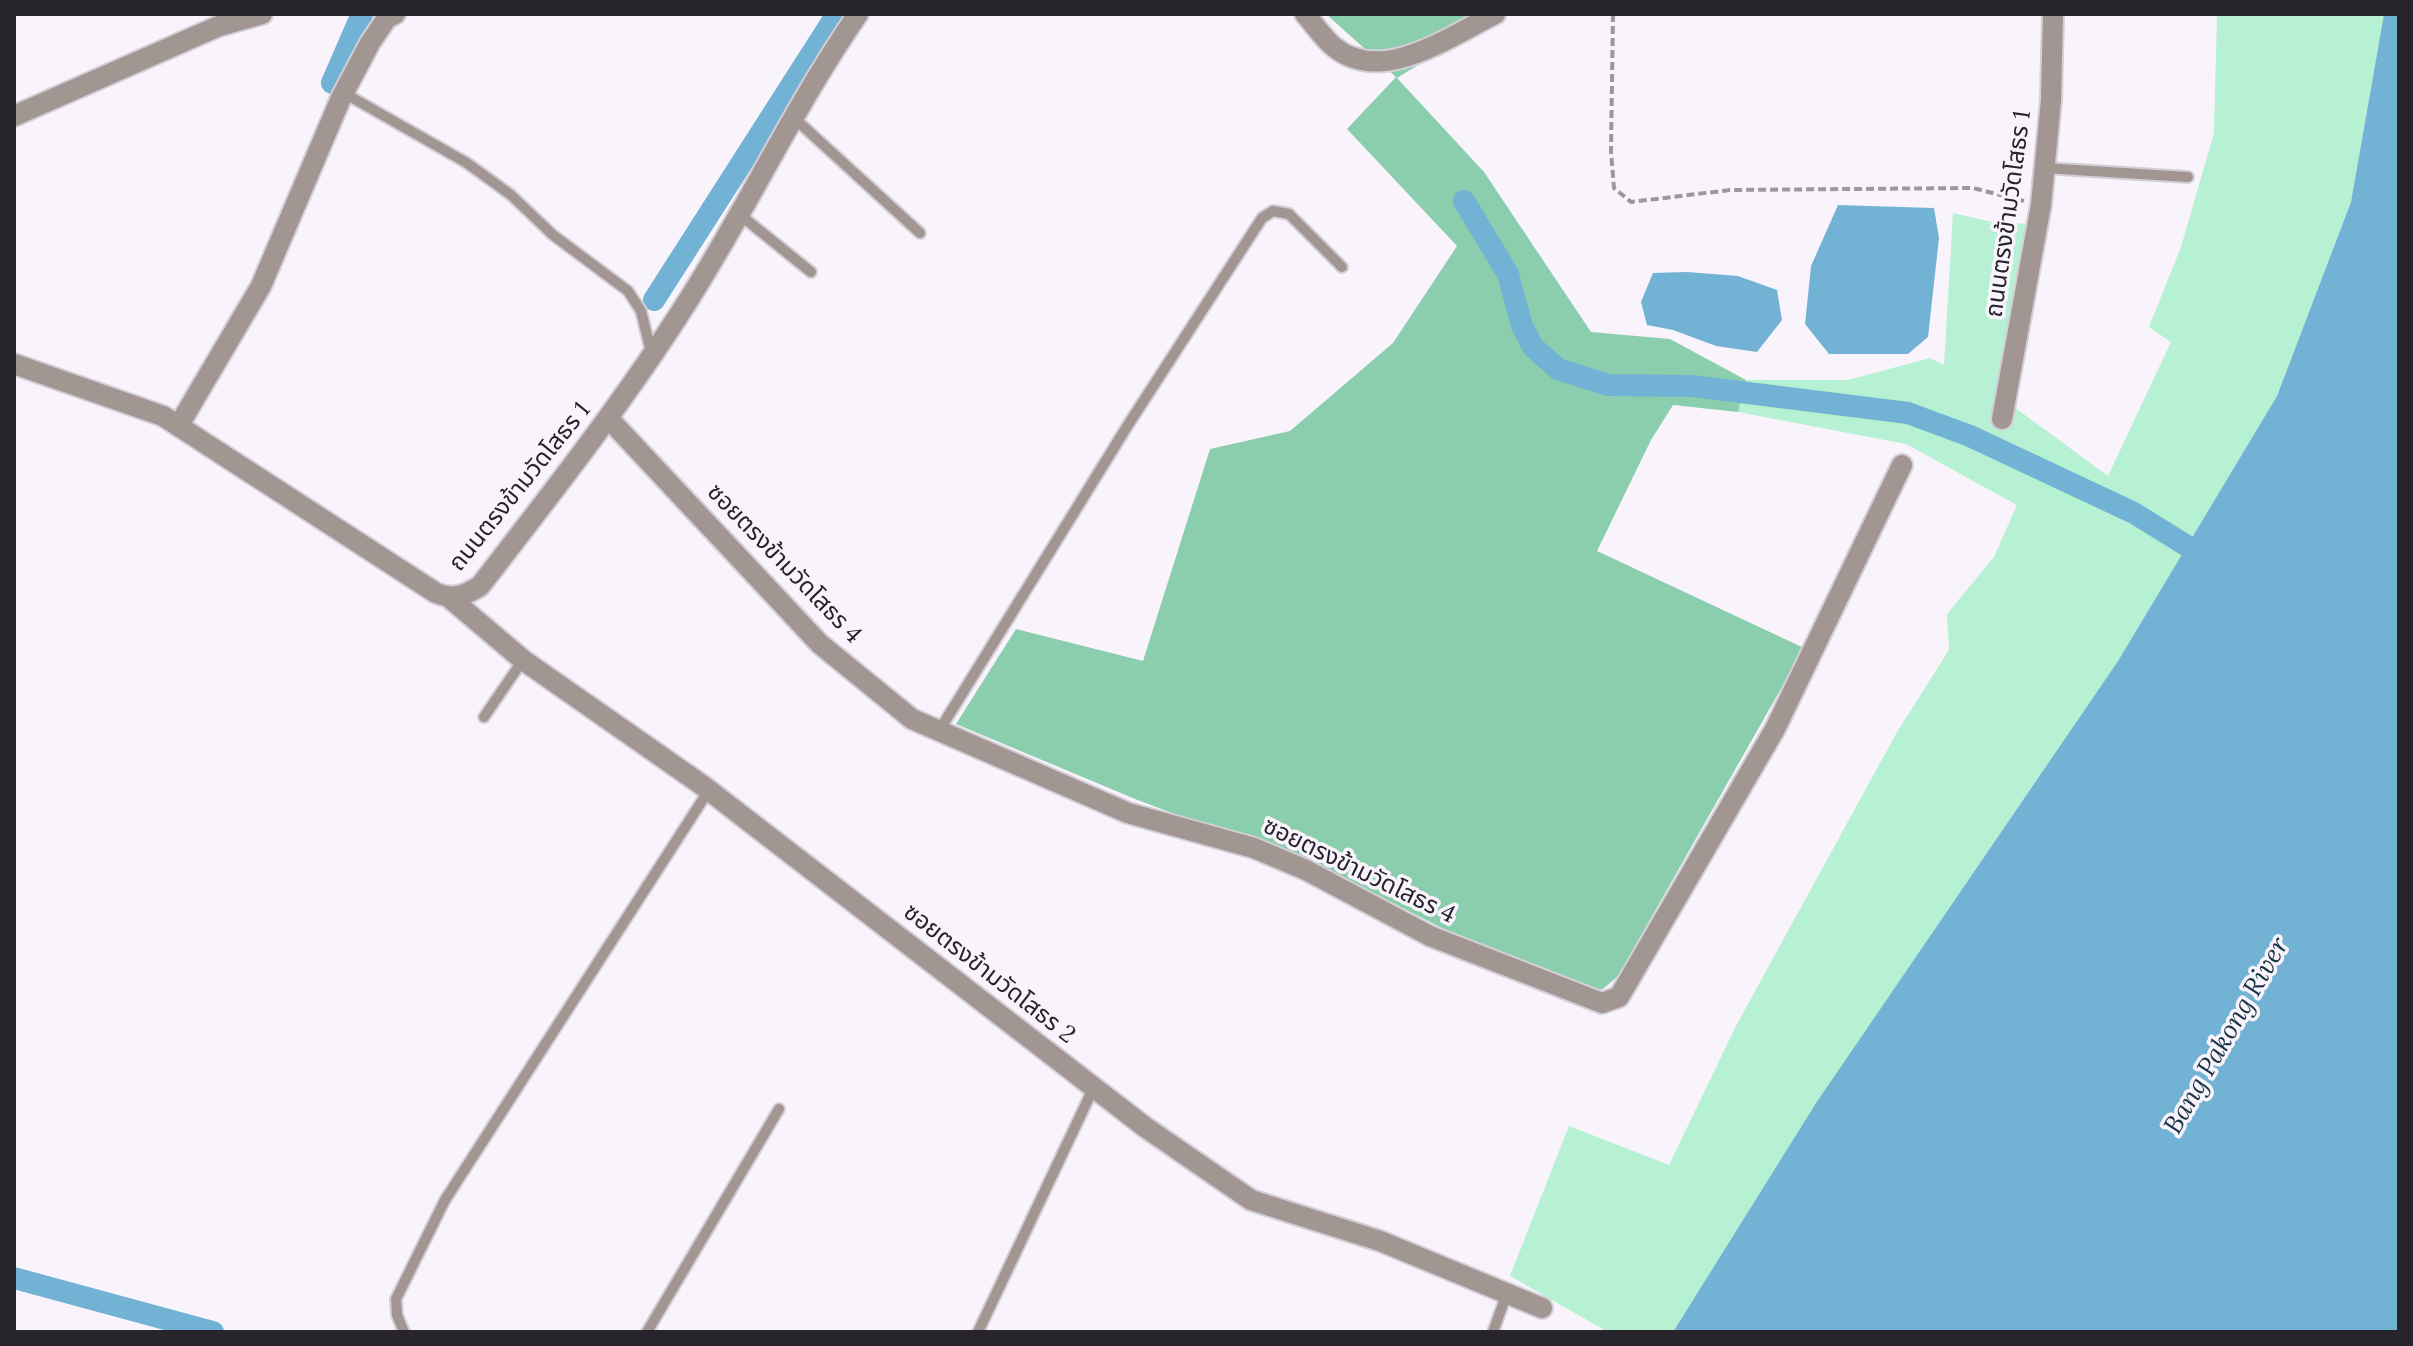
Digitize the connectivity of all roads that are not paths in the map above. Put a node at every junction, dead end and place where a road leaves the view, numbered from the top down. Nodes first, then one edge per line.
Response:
1 (262, 14) edge
2 (395, 14) edge
3 (858, 14) edge
4 (1305, 14) edge
5 (1495, 14) edge
6 (2053, 14) edge
7 (344, 93) junction
8 (14, 116) edge
9 (793, 117) junction
10 (2044, 168) junction
11 (2188, 177) dead end
12 (739, 214) junction
13 (920, 233) dead end
14 (1342, 267) dead end
15 (811, 272) dead end
16 (652, 355) junction
17 (14, 364) edge
18 (609, 419) junction
19 (2002, 419) dead end
20 (179, 425) junction
21 (1902, 465) dead end
22 (451, 599) junction
23 (523, 660) junction
24 (484, 717) dead end
25 (939, 731) junction
26 (709, 790) junction
27 (1094, 1087) junction
28 (779, 1109) dead end
29 (1507, 1293) junction
30 (1542, 1308) dead end
31 (404, 1332) edge
32 (647, 1332) edge
33 (978, 1332) edge
34 (1493, 1332) edge

1 - 8 street
2 - 7 street
3 - 9 street, ถนนตรงข้ามวัดโสธร 1
4 - 5 street
6 - 10 street, ถนนตรงข้ามวัดโสธร 1
7 - 16 lane
7 - 20 street
9 - 12 street, ถนนตรงข้ามวัดโสธร 1
9 - 13 lane
10 - 11 lane
10 - 19 street, ถนนตรงข้ามวัดโสธร 1
12 - 15 lane
12 - 16 street, ถนนตรงข้ามวัดโสธร 1
14 - 25 lane
16 - 18 street, ถนนตรงข้ามวัดโสธร 1
17 - 20 street, ถนนตรงข้ามวัดโสธร 1
18 - 22 street, ถนนตรงข้ามวัดโสธร 1
18 - 25 street, ซอยตรงข้ามวัดโสธร 4
20 - 22 street, ถนนตรงข้ามวัดโสธร 1
21 - 25 street, ซอยตรงข้ามวัดโสธร 4
22 - 23 street, ซอยตรงข้ามวัดโสธร 2
23 - 24 lane
23 - 26 street, ซอยตรงข้ามวัดโสธร 2
26 - 27 street, ซอยตรงข้ามวัดโสธร 2
26 - 31 lane
27 - 29 street, ซอยตรงข้ามวัดโสธร 2
27 - 33 lane
28 - 32 lane
29 - 30 street, ซอยตรงข้ามวัดโสธร 2
29 - 34 lane

